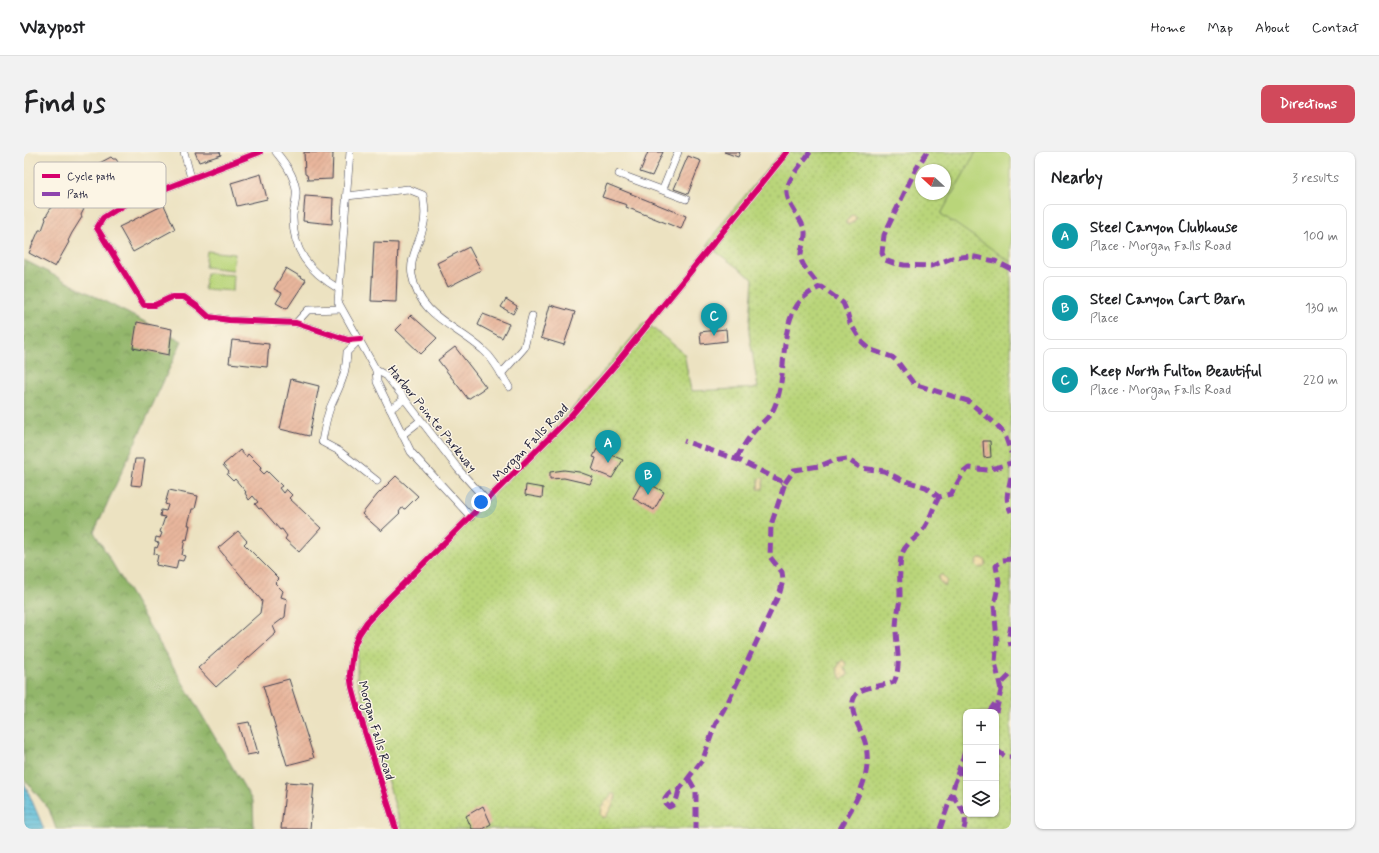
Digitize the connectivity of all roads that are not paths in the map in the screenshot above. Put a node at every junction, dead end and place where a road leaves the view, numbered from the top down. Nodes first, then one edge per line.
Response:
1 (184, 152) edge
2 (260, 152) edge
3 (276, 152) edge
4 (350, 152) edge
5 (678, 152) edge
6 (783, 153) edge
7 (619, 174) dead end
8 (191, 178) junction
9 (166, 188) edge
10 (663, 189) junction
11 (347, 196) junction
12 (686, 199) dead end
13 (119, 208) edge
14 (339, 289) junction
15 (341, 309) junction
16 (532, 316) dead end
17 (296, 323) junction
18 (360, 339) junction
19 (376, 370) junction
20 (501, 374) junction
21 (509, 387) dead end
22 (405, 399) junction
23 (390, 409) junction
24 (420, 420) junction
25 (402, 435) junction
26 (377, 481) dead end
27 (487, 501) junction
28 (471, 517) junction
29 (396, 829) edge

1 - 8 street
2 - 8 street
3 - 14 street
4 - 11 street
5 - 10 street
6 - 27 street, Morgan Falls Road
7 - 10 street
8 - 9 street
10 - 12 street
11 - 14 street
11 - 20 street
13 - 17 street
14 - 15 street
15 - 17 street
15 - 18 street, Harbor Pointe Parkway
16 - 20 street
17 - 18 street
18 - 19 street, Harbor Pointe Parkway
18 - 26 street
19 - 22 street, Harbor Pointe Parkway
19 - 23 street, Harbor Pointe Parkway
20 - 21 street
22 - 23 street
22 - 24 street, Harbor Pointe Parkway
23 - 25 street, Harbor Pointe Parkway
24 - 25 street
24 - 27 street, Harbor Pointe Parkway
25 - 28 street, Harbor Pointe Parkway
27 - 28 street, Morgan Falls Road
28 - 29 street, Morgan Falls Road

